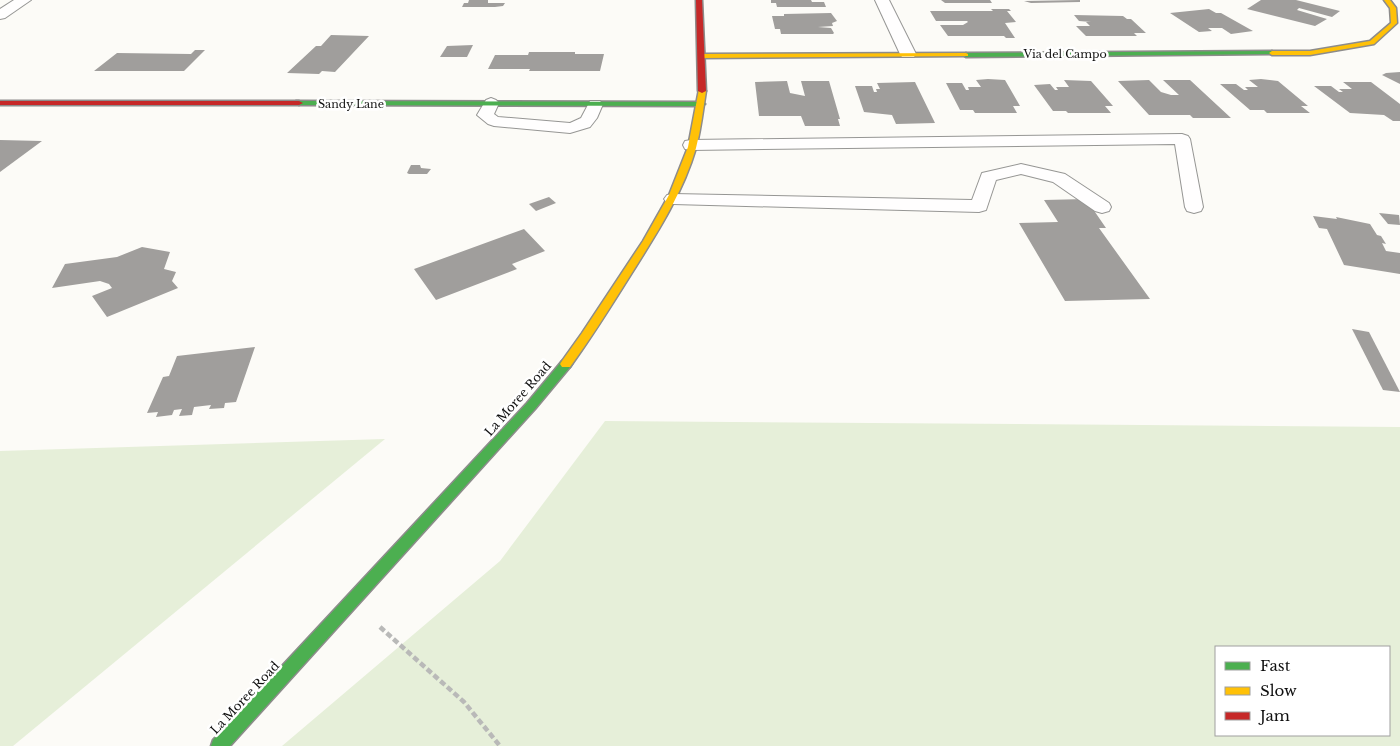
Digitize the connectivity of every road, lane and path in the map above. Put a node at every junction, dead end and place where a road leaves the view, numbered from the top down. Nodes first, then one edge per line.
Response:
1 (24, 0) edge
2 (699, 0) edge
3 (882, 0) edge
4 (1387, 0) edge
5 (1397, 14) edge
6 (0, 15) edge
7 (908, 54) junction
8 (701, 56) junction
9 (0, 103) edge
10 (491, 103) junction
11 (595, 104) junction
12 (702, 104) junction
13 (692, 145) junction
14 (673, 199) junction
15 (1102, 207) dead end
16 (1194, 207) dead end
17 (352, 602) junction
18 (219, 746) edge
19 (500, 746) edge

1 - 6 street
2 - 8 street, La Moree Road
3 - 7 street
4 - 5 street, Via del Campo
5 - 7 street, Via del Campo
7 - 8 street, Via del Campo
8 - 12 street, La Moree Road
9 - 10 street, Sandy Lane
10 - 11 street, Sandy Lane
10 - 11 lane
11 - 12 street, Sandy Lane
12 - 13 street, La Moree Road
13 - 14 street, La Moree Road
13 - 16 lane
14 - 15 lane
14 - 17 street, La Moree Road
17 - 18 street, La Moree Road
17 - 19 path

